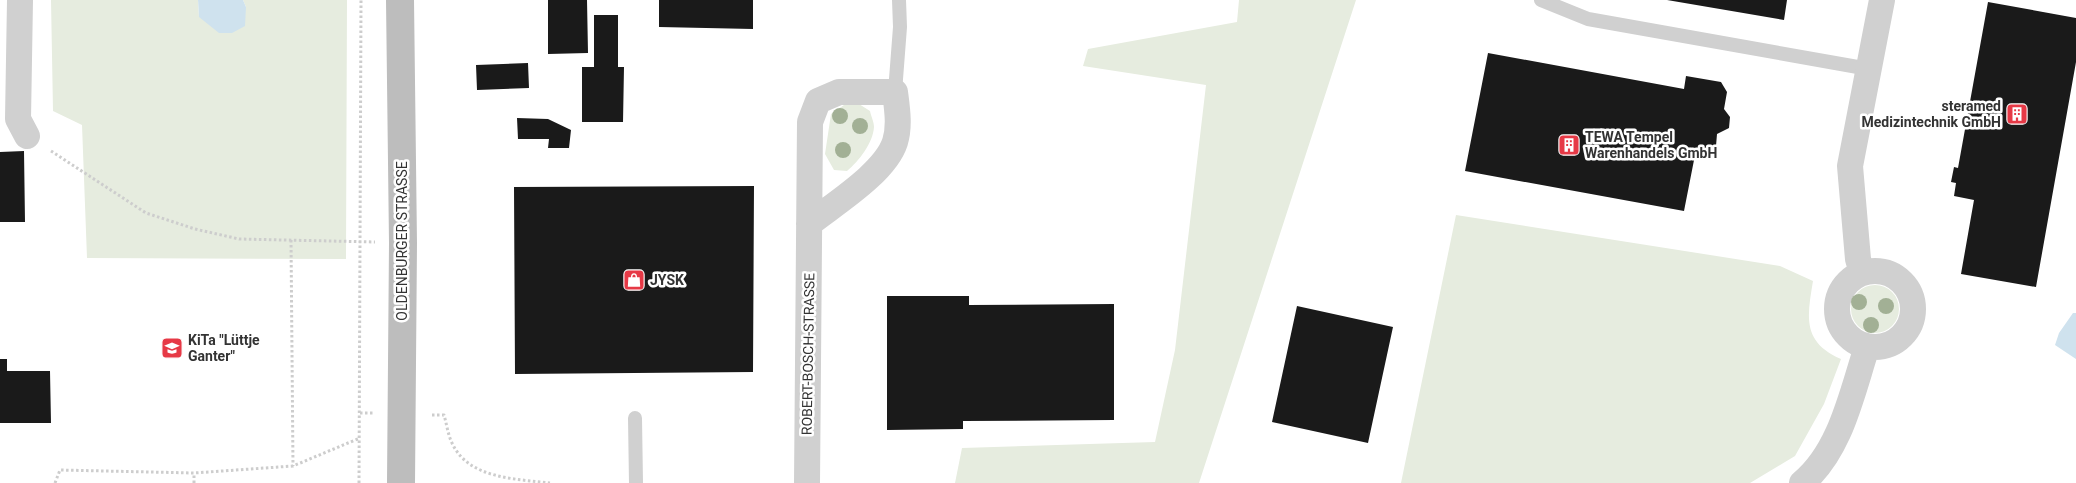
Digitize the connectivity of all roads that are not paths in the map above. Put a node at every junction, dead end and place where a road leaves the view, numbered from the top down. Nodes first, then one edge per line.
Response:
1 (20, 0) edge
2 (400, 0) edge
3 (899, 0) edge
4 (1541, 0) edge
5 (1882, 0) edge
6 (1868, 69) junction
7 (895, 92) junction
8 (15, 127) edge
9 (809, 224) junction
10 (1862, 273) junction
11 (1867, 347) junction
12 (635, 418) dead end
13 (401, 483) edge
14 (636, 483) edge
15 (806, 483) edge
16 (1802, 483) edge

1 - 8 street
2 - 13 main road, OLDENBURGER STRASSE
3 - 7 lane
4 - 6 lane
5 - 6 street
6 - 10 street
7 - 9 street
7 - 9 street, ROBERT-BOSCH-STRASSE
9 - 15 street, ROBERT-BOSCH-STRASSE
10 - 11 street
10 - 11 street
11 - 16 street
12 - 14 lane

